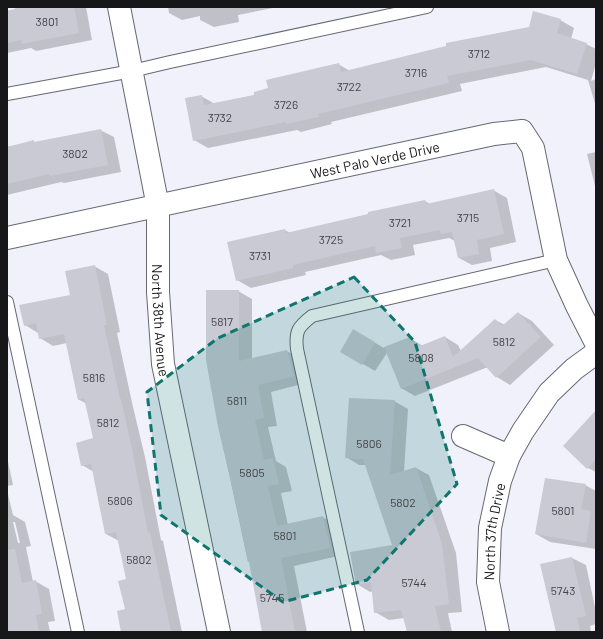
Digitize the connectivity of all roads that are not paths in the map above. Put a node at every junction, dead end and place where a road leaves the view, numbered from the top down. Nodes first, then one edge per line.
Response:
1 (119, 7) edge
2 (427, 7) edge
3 (132, 71) junction
4 (7, 94) edge
5 (158, 206) junction
6 (7, 238) edge
7 (556, 260) junction
8 (7, 302) edge
9 (596, 343) edge
10 (596, 353) edge
11 (462, 436) dead end
12 (509, 456) junction
13 (78, 632) edge
14 (219, 632) edge
15 (358, 632) edge
16 (498, 632) edge

1 - 3 street, North 38th Avenue
2 - 3 lane
3 - 4 lane
3 - 5 street, North 38th Avenue
5 - 6 street, West Palo Verde Drive
5 - 7 street, West Palo Verde Drive
5 - 14 street, North 38th Avenue
7 - 9 street, West Palo Verde Drive
7 - 15 lane
8 - 13 lane
10 - 12 street, North 37th Drive
11 - 12 street
12 - 16 street, North 37th Drive

